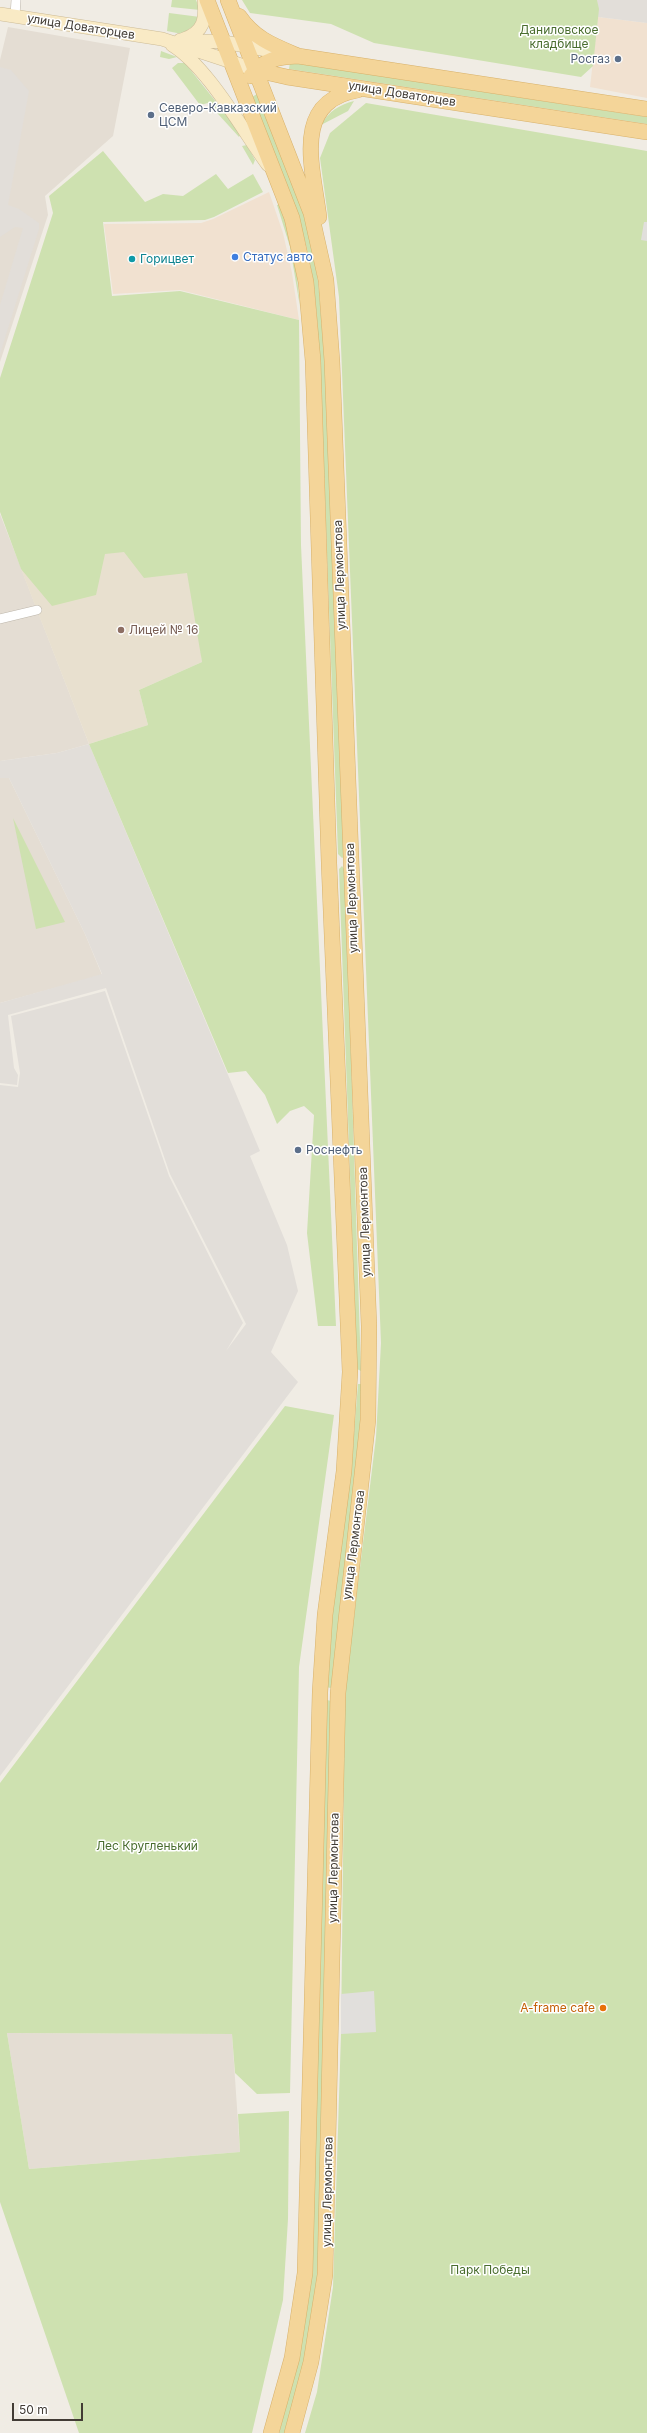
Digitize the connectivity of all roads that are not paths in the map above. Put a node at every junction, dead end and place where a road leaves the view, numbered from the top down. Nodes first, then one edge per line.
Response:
1 (16, 0) edge
2 (206, 0) edge
3 (229, 0) edge
4 (0, 14) edge
5 (15, 16) junction
6 (162, 39) junction
7 (181, 40) junction
8 (224, 42) junction
9 (246, 46) junction
10 (298, 56) junction
11 (232, 63) junction
12 (256, 70) junction
13 (375, 90) junction
14 (249, 104) junction
15 (647, 109) edge
16 (647, 132) edge
17 (278, 180) junction
18 (326, 280) junction
19 (38, 610) dead end
20 (0, 619) edge
21 (351, 860) junction
22 (329, 863) junction
23 (320, 1692) junction
24 (338, 1693) junction
25 (271, 2433) edge
26 (292, 2433) edge

1 - 5 street
2 - 7 main road
2 - 8 main road, улица Лермонтова
3 - 9 main road, улица Лермонтова
3 - 10 main road
4 - 5 main road, улица Доваторцев
5 - 6 main road, улица Доваторцев
6 - 7 main road, улица Доваторцев
6 - 11 main road, улица Доваторцев
6 - 17 main road, улица Лермонтова
7 - 8 main road, улица Доваторцев
8 - 9 main road, улица Доваторцев
8 - 11 main road, улица Лермонтова
9 - 10 main road, улица Доваторцев
9 - 12 main road, улица Лермонтова
10 - 12 main road
10 - 15 main road, улица Доваторцев
11 - 12 main road, улица Доваторцев
11 - 14 main road, улица Лермонтова
12 - 13 main road, улица Доваторцев
12 - 14 main road
12 - 18 main road, улица Лермонтова
13 - 16 main road, улица Доваторцев
13 - 18 main road
14 - 17 main road, улица Лермонтова
17 - 22 main road, улица Лермонтова
18 - 21 main road, улица Лермонтова
19 - 20 street
21 - 22 main road
21 - 24 main road, улица Лермонтова
22 - 23 main road, улица Лермонтова
23 - 24 main road
23 - 25 main road, улица Лермонтова
24 - 26 main road, улица Лермонтова

